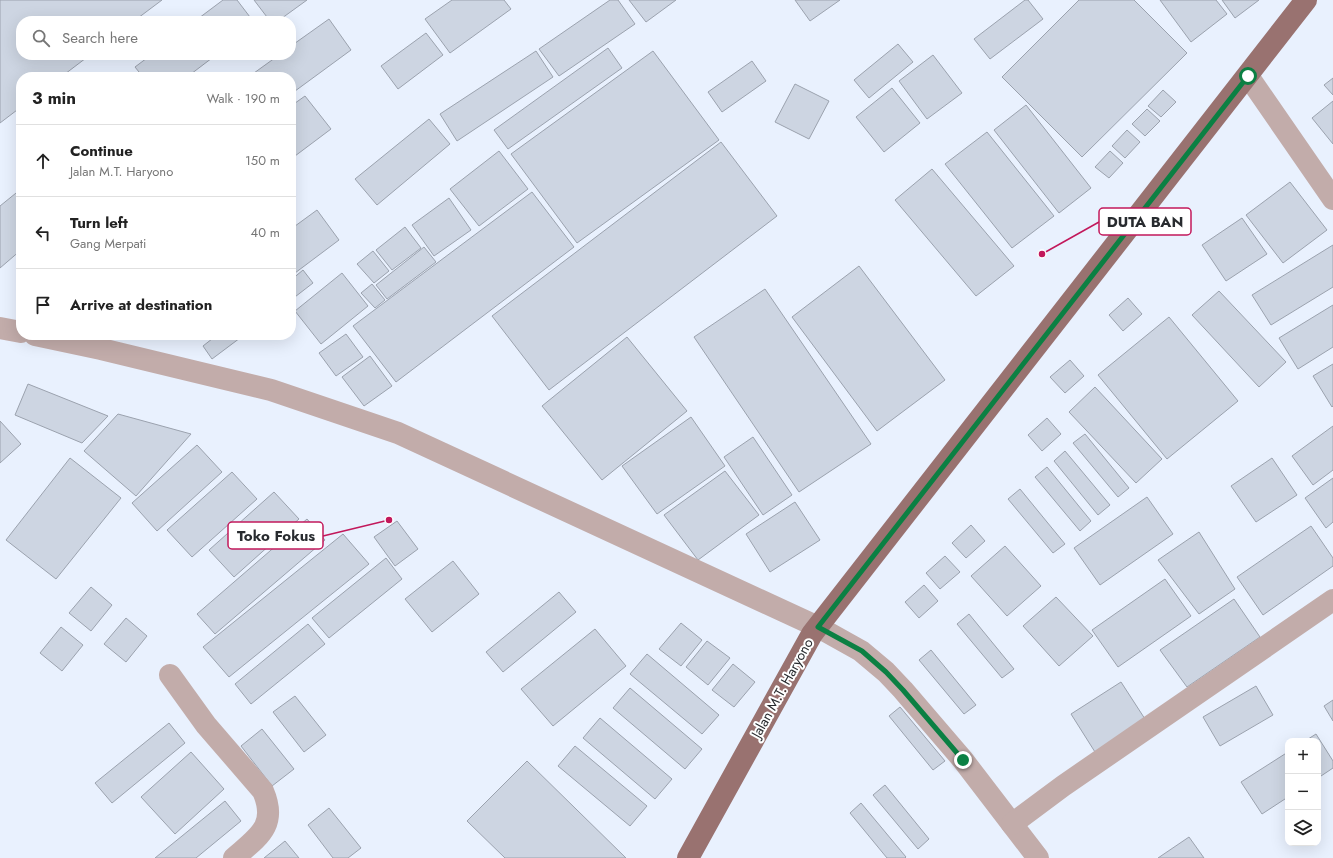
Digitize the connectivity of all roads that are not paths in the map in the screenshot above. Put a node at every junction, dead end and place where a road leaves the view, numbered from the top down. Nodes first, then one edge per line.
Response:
1 (1306, 0) edge
2 (1248, 76) junction
3 (1333, 199) edge
4 (0, 328) edge
5 (16, 331) edge
6 (59, 340) edge
7 (1333, 600) edge
8 (818, 627) junction
9 (170, 675) dead end
10 (1012, 824) junction
11 (234, 858) edge
12 (688, 858) edge
13 (1038, 858) edge

1 - 2 main road, Jalan M.T. Haryono
2 - 3 street
2 - 8 main road, Jalan M.T. Haryono
4 - 5 street
6 - 8 street
7 - 10 street
8 - 10 street
8 - 12 main road, Jalan M.T. Haryono
9 - 11 street
10 - 13 street

